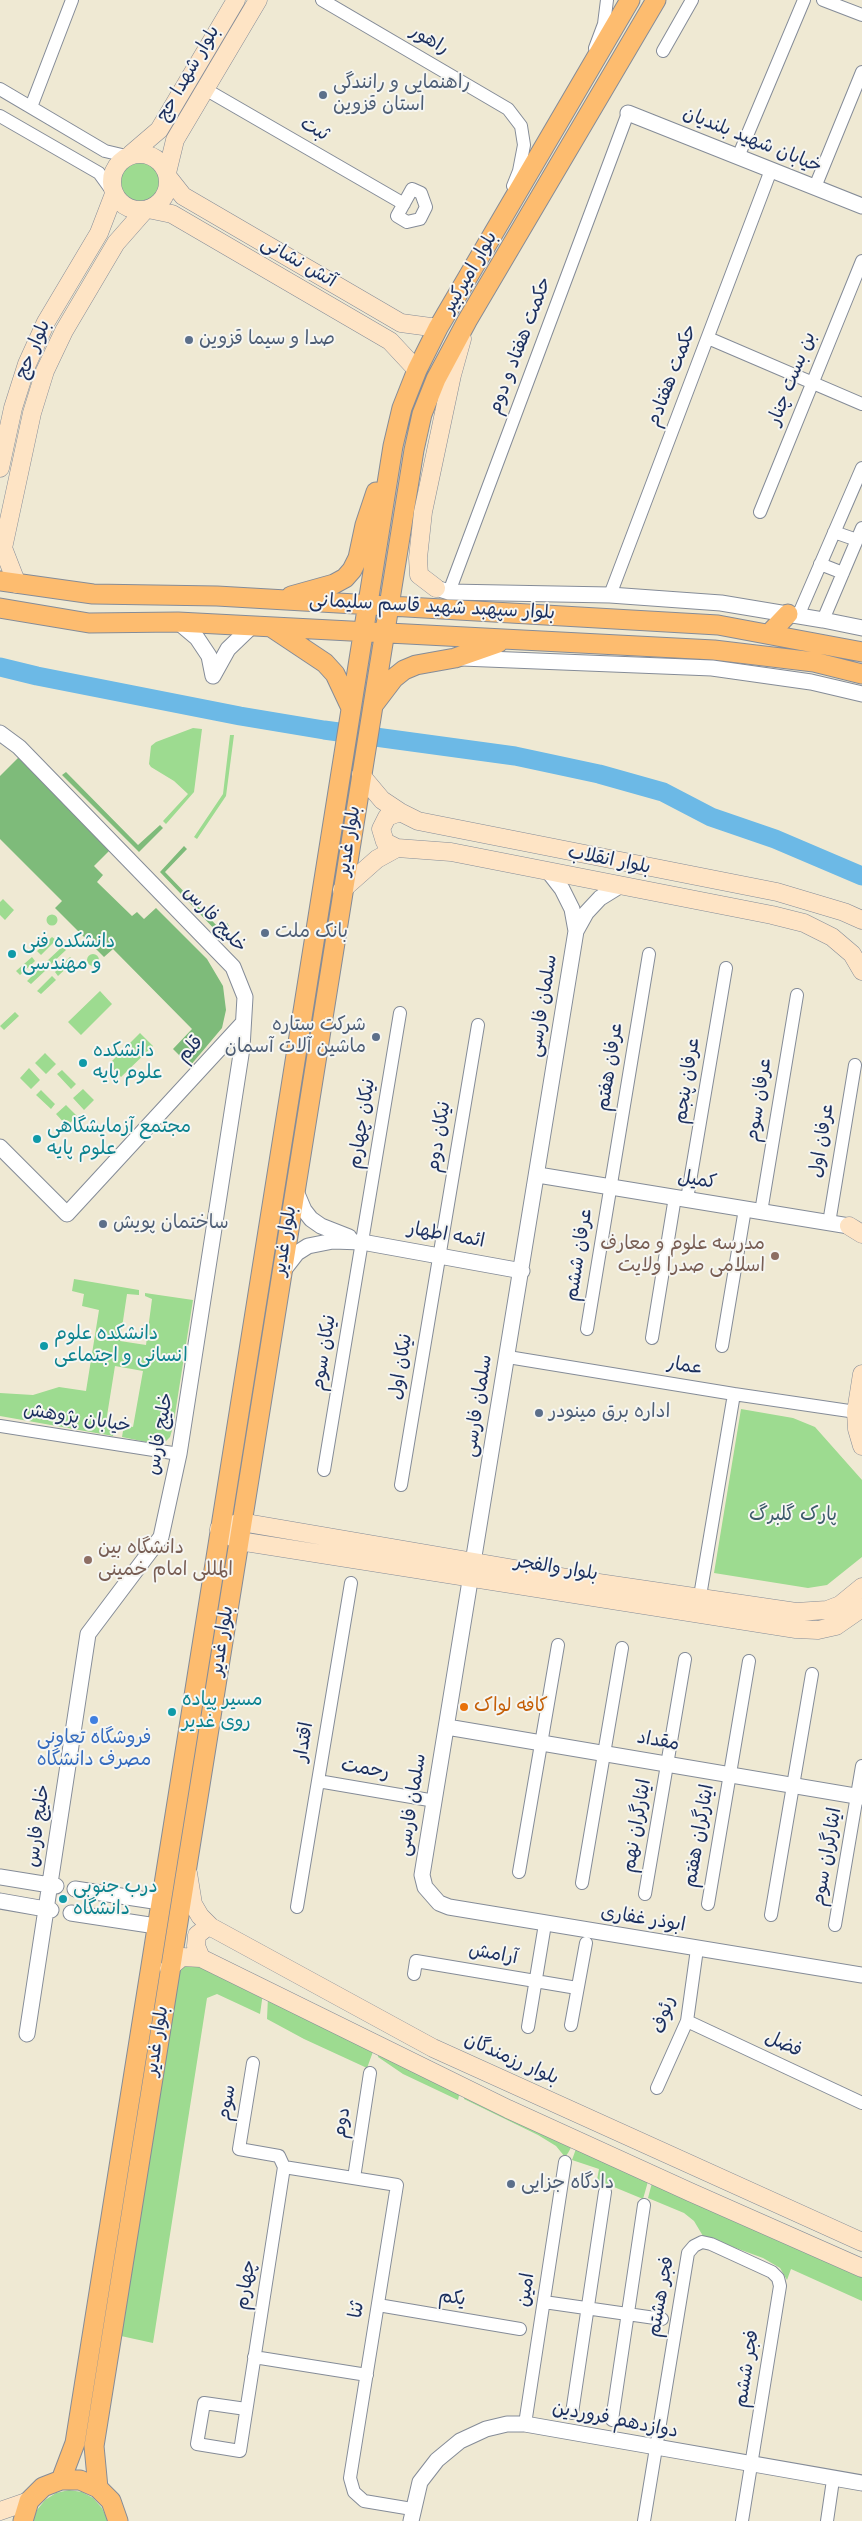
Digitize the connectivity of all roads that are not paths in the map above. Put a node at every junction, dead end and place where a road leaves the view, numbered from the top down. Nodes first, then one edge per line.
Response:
1 (72, 0) edge
2 (236, 0) edge
3 (258, 0) edge
4 (322, 0) edge
5 (607, 0) edge
6 (630, 0) edge
7 (656, 0) edge
8 (692, 0) edge
9 (804, 0) edge
10 (823, 0) edge
11 (862, 15) edge
12 (664, 51) dead end
13 (592, 66) junction
14 (862, 72) edge
15 (0, 89) edge
16 (205, 89) junction
17 (31, 107) junction
18 (628, 113) joint
19 (0, 116) edge
20 (129, 155) junction
21 (738, 157) junction
22 (771, 170) junction
23 (168, 175) junction
24 (815, 187) junction
25 (113, 192) junction
26 (404, 204) dead end
27 (862, 206) edge
28 (146, 210) junction
29 (495, 230) junction
30 (862, 261) edge
31 (336, 285) junction
32 (325, 303) junction
33 (468, 321) junction
34 (438, 328) junction
35 (708, 338) junction
36 (417, 370) junction
37 (812, 383) junction
38 (862, 404) edge
39 (393, 446) junction
40 (0, 468) edge
41 (862, 468) edge
42 (760, 512) dead end
43 (862, 528) edge
44 (834, 532) junction
45 (857, 540) junction
46 (1, 551) edge
47 (820, 564) junction
48 (372, 570) junction
49 (395, 572) junction
50 (843, 573) junction
51 (8, 583) edge
52 (54, 590) junction
53 (442, 590) junction
54 (93, 594) junction
55 (610, 595) junction
56 (274, 601) junction
57 (368, 605) junction
58 (389, 607) junction
59 (0, 608) edge
60 (793, 615) junction
61 (49, 617) junction
62 (823, 620) junction
63 (178, 622) junction
64 (89, 623) junction
65 (262, 626) junction
66 (862, 628) edge
67 (363, 630) junction
68 (385, 632) junction
69 (769, 634) junction
70 (506, 640) junction
71 (862, 652) edge
72 (455, 658) junction
73 (358, 666) junction
74 (379, 668) junction
75 (862, 674) edge
76 (862, 694) edge
77 (351, 708) junction
78 (372, 708) junction
79 (0, 733) edge
80 (361, 775) junction
81 (400, 812) junction
82 (397, 848) junction
83 (548, 871) junction
84 (621, 885) junction
85 (342, 890) junction
86 (862, 920) edge
87 (576, 931) junction
88 (649, 954) dead end
89 (726, 968) dead end
90 (862, 971) edge
91 (797, 995) dead end
92 (400, 1013) dead end
93 (244, 1023) junction
94 (478, 1025) dead end
95 (855, 1064) dead end
96 (0, 1147) edge
97 (538, 1174) junction
98 (295, 1187) junction
99 (610, 1187) junction
100 (681, 1198) junction
101 (745, 1209) junction
102 (761, 1212) junction
103 (829, 1223) junction
104 (858, 1227) edge
105 (362, 1242) junction
106 (440, 1256) junction
107 (522, 1271) junction
108 (281, 1273) junction
109 (587, 1329) dead end
110 (652, 1338) dead end
111 (722, 1346) dead end
112 (508, 1357) junction
113 (862, 1374) edge
114 (734, 1394) junction
115 (859, 1412) edge
116 (0, 1426) edge
117 (862, 1446) edge
118 (179, 1454) junction
119 (324, 1470) dead end
120 (401, 1485) dead end
121 (241, 1522) junction
122 (219, 1529) junction
123 (239, 1541) junction
124 (472, 1569) junction
125 (351, 1583) dead end
126 (862, 1587) edge
127 (700, 1596) junction
128 (862, 1608) edge
129 (558, 1644) dead end
130 (622, 1648) dead end
131 (685, 1659) dead end
132 (748, 1661) dead end
133 (812, 1674) dead end
134 (447, 1727) junction
135 (541, 1743) junction
136 (604, 1753) junction
137 (667, 1764) junction
138 (862, 1766) edge
139 (730, 1774) junction
140 (318, 1781) junction
141 (793, 1785) junction
142 (860, 1796) edge
143 (434, 1800) junction
144 (188, 1868) junction
145 (519, 1872) dead end
146 (0, 1877) edge
147 (582, 1883) dead end
148 (53, 1885) junction
149 (425, 1887) joint
150 (75, 1889) dead end
151 (645, 1894) dead end
152 (0, 1902) edge
153 (160, 1902) junction
154 (708, 1904) dead end
155 (297, 1907) dead end
156 (49, 1909) junction
157 (71, 1913) dead end
158 (771, 1915) dead end
159 (546, 1924) junction
160 (835, 1925) dead end
161 (156, 1926) junction
162 (211, 1927) junction
163 (586, 1943) dead end
164 (697, 1949) junction
165 (201, 1958) junction
166 (169, 1968) junction
167 (414, 1974) dead end
168 (862, 1974) edge
169 (536, 1981) junction
170 (577, 1988) junction
171 (687, 2021) junction
172 (570, 2025) dead end
173 (528, 2027) dead end
174 (27, 2034) dead end
175 (253, 2063) dead end
176 (370, 2073) dead end
177 (657, 2088) dead end
178 (862, 2103) edge
179 (565, 2162) dead end
180 (284, 2167) junction
181 (354, 2178) junction
182 (605, 2192) dead end
183 (644, 2205) dead end
184 (862, 2242) edge
185 (862, 2268) edge
186 (102, 2271) junction
187 (122, 2274) junction
188 (778, 2278) joint
189 (544, 2302) junction
190 (378, 2305) junction
191 (588, 2308) junction
192 (628, 2314) junction
193 (662, 2320) dead end
194 (520, 2329) dead end
195 (254, 2357) junction
196 (367, 2375) junction
197 (246, 2409) junction
198 (572, 2413) dead end
199 (612, 2420) dead end
200 (525, 2424) junction
201 (657, 2449) junction
202 (751, 2466) junction
203 (61, 2480) junction
204 (833, 2480) junction
205 (862, 2484) edge
206 (98, 2488) junction
207 (29, 2501) junction
208 (0, 2511) edge
209 (412, 2515) edge
210 (121, 2520) edge
211 (23, 2521) edge
212 (644, 2521) edge
213 (742, 2521) edge
214 (827, 2521) edge

1 - 17 street
2 - 20 main road, بلوار شهدا حج
3 - 16 main road, بلوار شهدا حج
4 - 29 street, راهور
5 - 13 street
6 - 13 main road, بلوار امیرکبیر
7 - 33 main road, بلوار امیرکبیر
8 - 12 street
9 - 21 street
10 - 11 street
13 - 29 main road, بلوار امیرکبیر
14 - 24 street
15 - 17 street
16 - 23 main road, بلوار شهدا حج
16 - 26 street, ثبت
17 - 20 street
18 - 21 street, خیابان شهید بلندیان
18 - 53 street, حکمت هفتاد و دوم
19 - 25 street
20 - 23 main road
20 - 25 main road
21 - 22 street, خیابان شهید بلندیان
22 - 24 street, خیابان شهید بلندیان
22 - 35 street, حکمت هفتادم
23 - 28 main road
23 - 31 main road, آتش نشانی
24 - 27 street, خیابان شهید بلندیان
25 - 28 main road
25 - 40 main road, بلوار حج
28 - 32 main road, آتش نشانی
28 - 46 main road, بلوار حج
29 - 34 main road, بلوار امیرکبیر
30 - 37 street, بن بست چنار
31 - 32 main road
31 - 34 main road, آتش نشانی
32 - 36 main road, آتش نشانی
33 - 49 main road, بلوار امیرکبیر
33 - 53 main road, بلوار امیرکبیر
34 - 36 main road, بلوار امیرکبیر
35 - 37 street
35 - 55 street, حکمت هفتادم
36 - 39 main road, بلوار امیرکبیر
37 - 38 street
37 - 42 street, بن بست چنار
39 - 48 main road, بلوار امیرکبیر
39 - 56 main road
41 - 44 street
43 - 45 street
44 - 45 street
44 - 47 street
45 - 50 street
46 - 51 main road, بلوار حج
47 - 50 street
47 - 60 street
48 - 49 main road
48 - 57 main road, بلوار امیرکبیر
49 - 58 main road, بلوار امیرکبیر
50 - 62 street
51 - 52 main road, بلوار سپهبد شهید قاسم سلیمانی
52 - 54 main road, بلوار سپهبد شهید قاسم سلیمانی
52 - 61 main road
53 - 55 street
54 - 56 main road, بلوار سپهبد شهید قاسم سلیمانی
54 - 64 main road
55 - 60 street
56 - 57 main road, بلوار سپهبد شهید قاسم سلیمانی
57 - 58 main road, بلوار سپهبد شهید قاسم سلیمانی
57 - 67 main road, بلوار امیرکبیر
58 - 68 main road, بلوار امیرکبیر
58 - 69 main road, بلوار سپهبد شهید قاسم سلیمانی
59 - 61 main road, بلوار سپهبد شهید قاسم سلیمانی
60 - 62 street
60 - 69 main road
61 - 64 main road, بلوار سپهبد شهید قاسم سلیمانی
62 - 66 street
63 - 64 main road, بلوار سپهبد شهید قاسم سلیمانی
63 - 65 main road, بلوار سپهبد شهید قاسم سلیمانی
63 - 65 street
65 - 67 main road, بلوار سپهبد شهید قاسم سلیمانی
65 - 77 main road
67 - 68 main road, بلوار سپهبد شهید قاسم سلیمانی
67 - 73 main road, بلوار غدیر
68 - 70 main road, بلوار سپهبد شهید قاسم سلیمانی
68 - 74 main road, بلوار غدیر
69 - 71 main road, بلوار سپهبد شهید قاسم سلیمانی
70 - 72 main road
70 - 75 main road, بلوار سپهبد شهید قاسم سلیمانی
72 - 76 street
72 - 78 main road
73 - 74 main road
73 - 77 main road, بلوار غدیر
74 - 78 main road, بلوار غدیر
77 - 122 main road, بلوار غدیر
78 - 80 main road, بلوار غدیر
79 - 93 street, خلیج فارس
80 - 81 main road, بلوار انقلاب
80 - 85 main road, بلوار غدیر
81 - 82 main road
81 - 86 main road, بلوار انقلاب
82 - 83 main road, بلوار انقلاب
82 - 85 main road
83 - 84 main road, بلوار انقلاب
83 - 87 street, سلمان فارسی
84 - 87 street, سلمان فارسی
84 - 90 main road, بلوار انقلاب
85 - 98 main road, بلوار غدیر
87 - 97 street, سلمان فارسی
88 - 99 street, عرفان هفتم
89 - 100 street, عرفان پنجم
91 - 102 street, عرفان سوم
92 - 105 street, نیکان چهارم
93 - 96 street, قلم
93 - 118 street, خلیج فارس
94 - 106 street, نیکان دوم
95 - 103 street, عرفان اول
97 - 99 street, کمیل
97 - 107 street, سلمان فارسی
98 - 105 street, ائمه اطهار
98 - 108 main road, بلوار غدیر
99 - 100 street, کمیل
99 - 109 street, عرفان ششم
100 - 101 street, کمیل
100 - 110 street, عرفان پنجم
101 - 102 street, کمیل
101 - 111 street
102 - 103 street, کمیل
103 - 104 street, کمیل
105 - 106 street, ائمه اطهار
105 - 108 street, ائمه اطهار
105 - 119 street, نیکان سوم
106 - 107 street, ائمه اطهار
106 - 120 street, نیکان اول
107 - 112 street, سلمان فارسی
108 - 121 main road, بلوار غدیر
112 - 114 street, عمار
112 - 124 street, سلمان فارسی
113 - 115 main road
114 - 115 street, عمار
114 - 127 street
115 - 117 main road
116 - 118 street, خیابان پژوهش
118 - 148 street, خلیج فارس
121 - 122 main road
121 - 123 main road, بلوار غدیر
121 - 124 main road, بلوار والفجر
122 - 123 main road
122 - 153 main road, بلوار غدیر
123 - 124 main road, بلوار والفجر
123 - 144 main road, بلوار غدیر
124 - 127 main road, بلوار والفجر
124 - 128 main road, بلوار والفجر
124 - 134 street, سلمان فارسی
125 - 140 street, اقتدار
126 - 127 main road, بلوار والفجر
129 - 135 street
130 - 136 street
131 - 137 street, ایثارگران نهم
132 - 139 street, ایثارگران هفتم
133 - 141 street
134 - 135 street, مقداد
134 - 143 street, سلمان فارسی
135 - 136 street, مقداد
135 - 145 street
136 - 137 street, مقداد
136 - 147 street
137 - 139 street, مقداد
137 - 151 street, ایثارگران نهم
138 - 142 street, ایثارگران سوم
139 - 141 street, مقداد
139 - 154 street, ایثارگران هفتم
140 - 143 street, رحمت
140 - 155 street, اقتدار
141 - 142 street, مقداد
141 - 158 street
142 - 160 street, ایثارگران سوم
143 - 149 street, سلمان فارسی
144 - 162 main road, بلوار رزمندگان
144 - 166 main road, بلوار غدیر
146 - 148 street
148 - 156 street, خلیج فارس
149 - 159 street, ابوذر غفاری
150 - 153 street
152 - 156 street
153 - 161 main road, بلوار غدیر
156 - 174 street, خلیج فارس
157 - 161 street
159 - 164 street, ابوذر غفاری
159 - 169 street
161 - 186 main road, بلوار غدیر
162 - 165 main road
162 - 184 main road, بلوار رزمندگان
163 - 170 street
164 - 168 street, ابوذر غفاری
164 - 171 street, رئوف
165 - 166 main road
165 - 185 main road
166 - 187 main road, بلوار غدیر
167 - 169 street, آرامش
169 - 170 street, آرامش
169 - 173 street
170 - 172 street
171 - 177 street, رئوف
171 - 178 street, فضل
175 - 180 street, سوم
176 - 181 street, دوم
179 - 189 street, امین
180 - 181 street, ثنا
180 - 195 street, چهارم
181 - 190 street, ثنا
182 - 191 street
183 - 192 street
186 - 187 main road
186 - 203 main road, بلوار غدیر
187 - 206 main road, بلوار غدیر
188 - 201 street, فجر هشتم
188 - 202 street, فجر ششم
189 - 191 street
189 - 200 street, امین
190 - 194 street, یکم
190 - 196 street, ثنا
191 - 192 street
191 - 198 street
192 - 193 street
192 - 199 street
195 - 196 street
195 - 197 street, چهارم
196 - 209 street, ثنا
197 - 197 street, چهارم
200 - 201 street, دوازدهم فروردین
200 - 209 street, دوازدهم فروردین
201 - 202 street, دوازدهم فروردین
201 - 212 street
202 - 204 street, دوازدهم فروردین
202 - 213 street, فجر ششم
203 - 206 main road
203 - 207 main road
204 - 205 street, دوازدهم فروردین
204 - 214 street
206 - 210 main road
207 - 208 main road
207 - 211 main road

